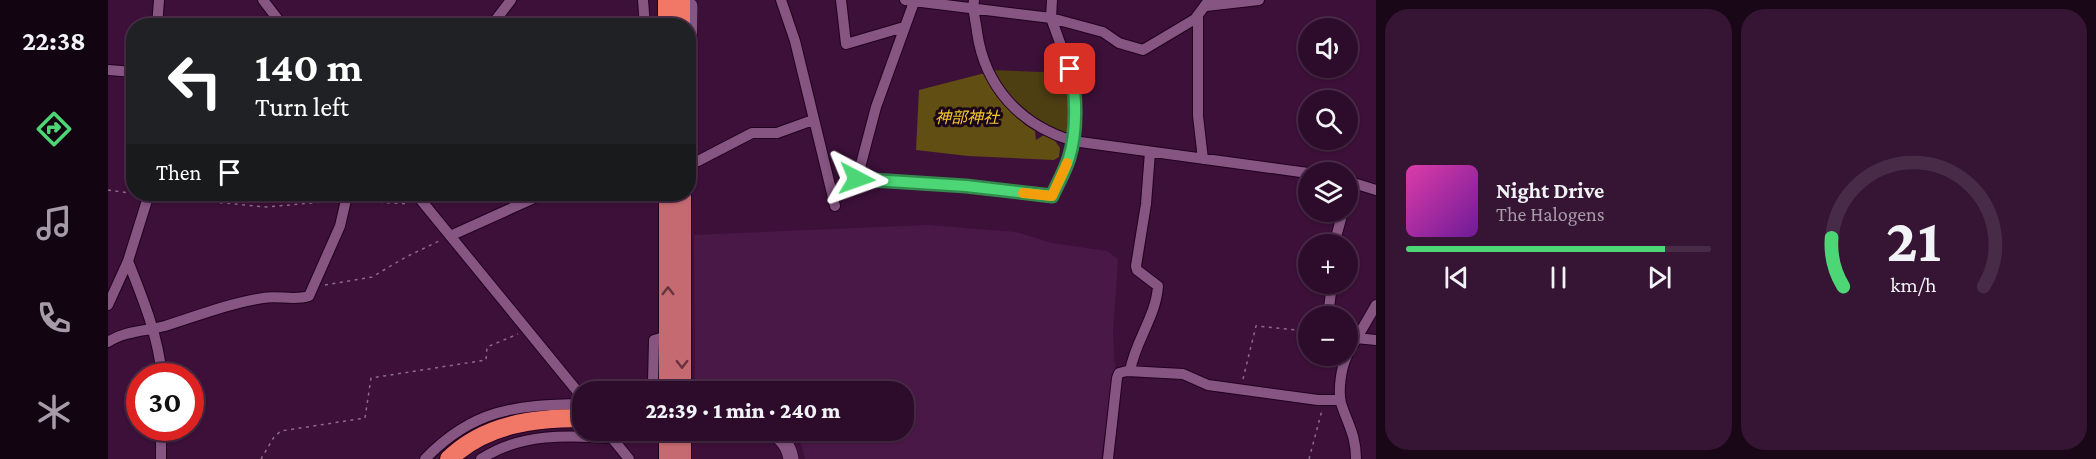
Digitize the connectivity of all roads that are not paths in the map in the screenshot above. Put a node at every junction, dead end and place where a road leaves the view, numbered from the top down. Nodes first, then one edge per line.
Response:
1 (159, 0) edge
2 (263, 0) edge
3 (511, 0) edge
4 (643, 0) edge
5 (658, 0) edge
6 (667, 0) edge
7 (681, 0) edge
8 (690, 0) edge
9 (781, 0) edge
10 (842, 0) edge
11 (1052, 0) edge
12 (1259, 0) edge
13 (909, 1) edge
14 (974, 4) edge
15 (1204, 7) edge
16 (158, 18) edge
17 (278, 18) edge
18 (497, 18) edge
19 (644, 18) edge
20 (659, 18) edge
21 (667, 18) edge
22 (681, 18) edge
23 (690, 18) edge
24 (1051, 18) junction
25 (904, 27) junction
26 (108, 70) edge
27 (126, 71) edge
28 (813, 120) junction
29 (1073, 141) junction
30 (1150, 152) junction
31 (1203, 159) junction
32 (696, 161) edge
33 (1298, 172) edge
34 (1358, 184) edge
35 (1376, 190) edge
36 (147, 201) edge
37 (348, 201) edge
38 (422, 201) edge
39 (528, 201) edge
40 (666, 201) edge
41 (684, 201) edge
42 (835, 206) dead end
43 (450, 236) junction
44 (128, 261) junction
45 (108, 305) edge
46 (1376, 305) edge
47 (154, 328) junction
48 (1358, 334) edge
49 (668, 336) junction
50 (1376, 340) edge
51 (108, 342) edge
52 (1358, 345) edge
53 (161, 363) edge
54 (1345, 366) edge
55 (1130, 371) junction
56 (653, 381) edge
57 (668, 381) edge
58 (682, 381) edge
59 (572, 385) edge
60 (1340, 400) junction
61 (572, 405) edge
62 (572, 418) edge
63 (572, 426) edge
64 (161, 441) edge
65 (668, 441) edge
66 (682, 441) edge
67 (783, 441) edge
68 (161, 459) edge
69 (424, 459) edge
70 (449, 459) edge
71 (461, 459) edge
72 (481, 459) edge
73 (629, 459) edge
74 (668, 459) edge
75 (682, 459) edge
76 (791, 459) edge
77 (1108, 459) edge
78 (1356, 459) edge

1 - 16 street
2 - 17 street
3 - 18 street
4 - 19 street
5 - 20 street
6 - 21 highway
7 - 22 highway
8 - 23 street
9 - 28 street
10 - 25 street
11 - 24 street
12 - 15 street
13 - 14 street
13 - 25 street
14 - 24 street
14 - 29 street
15 - 24 street
15 - 31 street
24 - 29 street
25 - 29 street
26 - 27 street
28 - 32 street
28 - 42 street
29 - 30 street
30 - 31 street
30 - 55 street
31 - 33 street
34 - 35 street
36 - 44 street
37 - 47 street
38 - 43 street
39 - 43 street
49 -> 40 main road
41 -> 58 main road
43 - 59 street
44 - 45 street
44 - 47 street
46 - 48 street
47 - 51 street
47 - 53 street
49 - 56 street
49 - 57 main road
50 - 52 street
54 - 60 street
55 - 60 street
55 - 77 street
60 - 78 street
61 - 69 street
62 - 70 highway
63 - 71 highway
64 - 68 street
65 - 74 main road
66 - 75 main road
67 - 76 street
72 - 73 street

